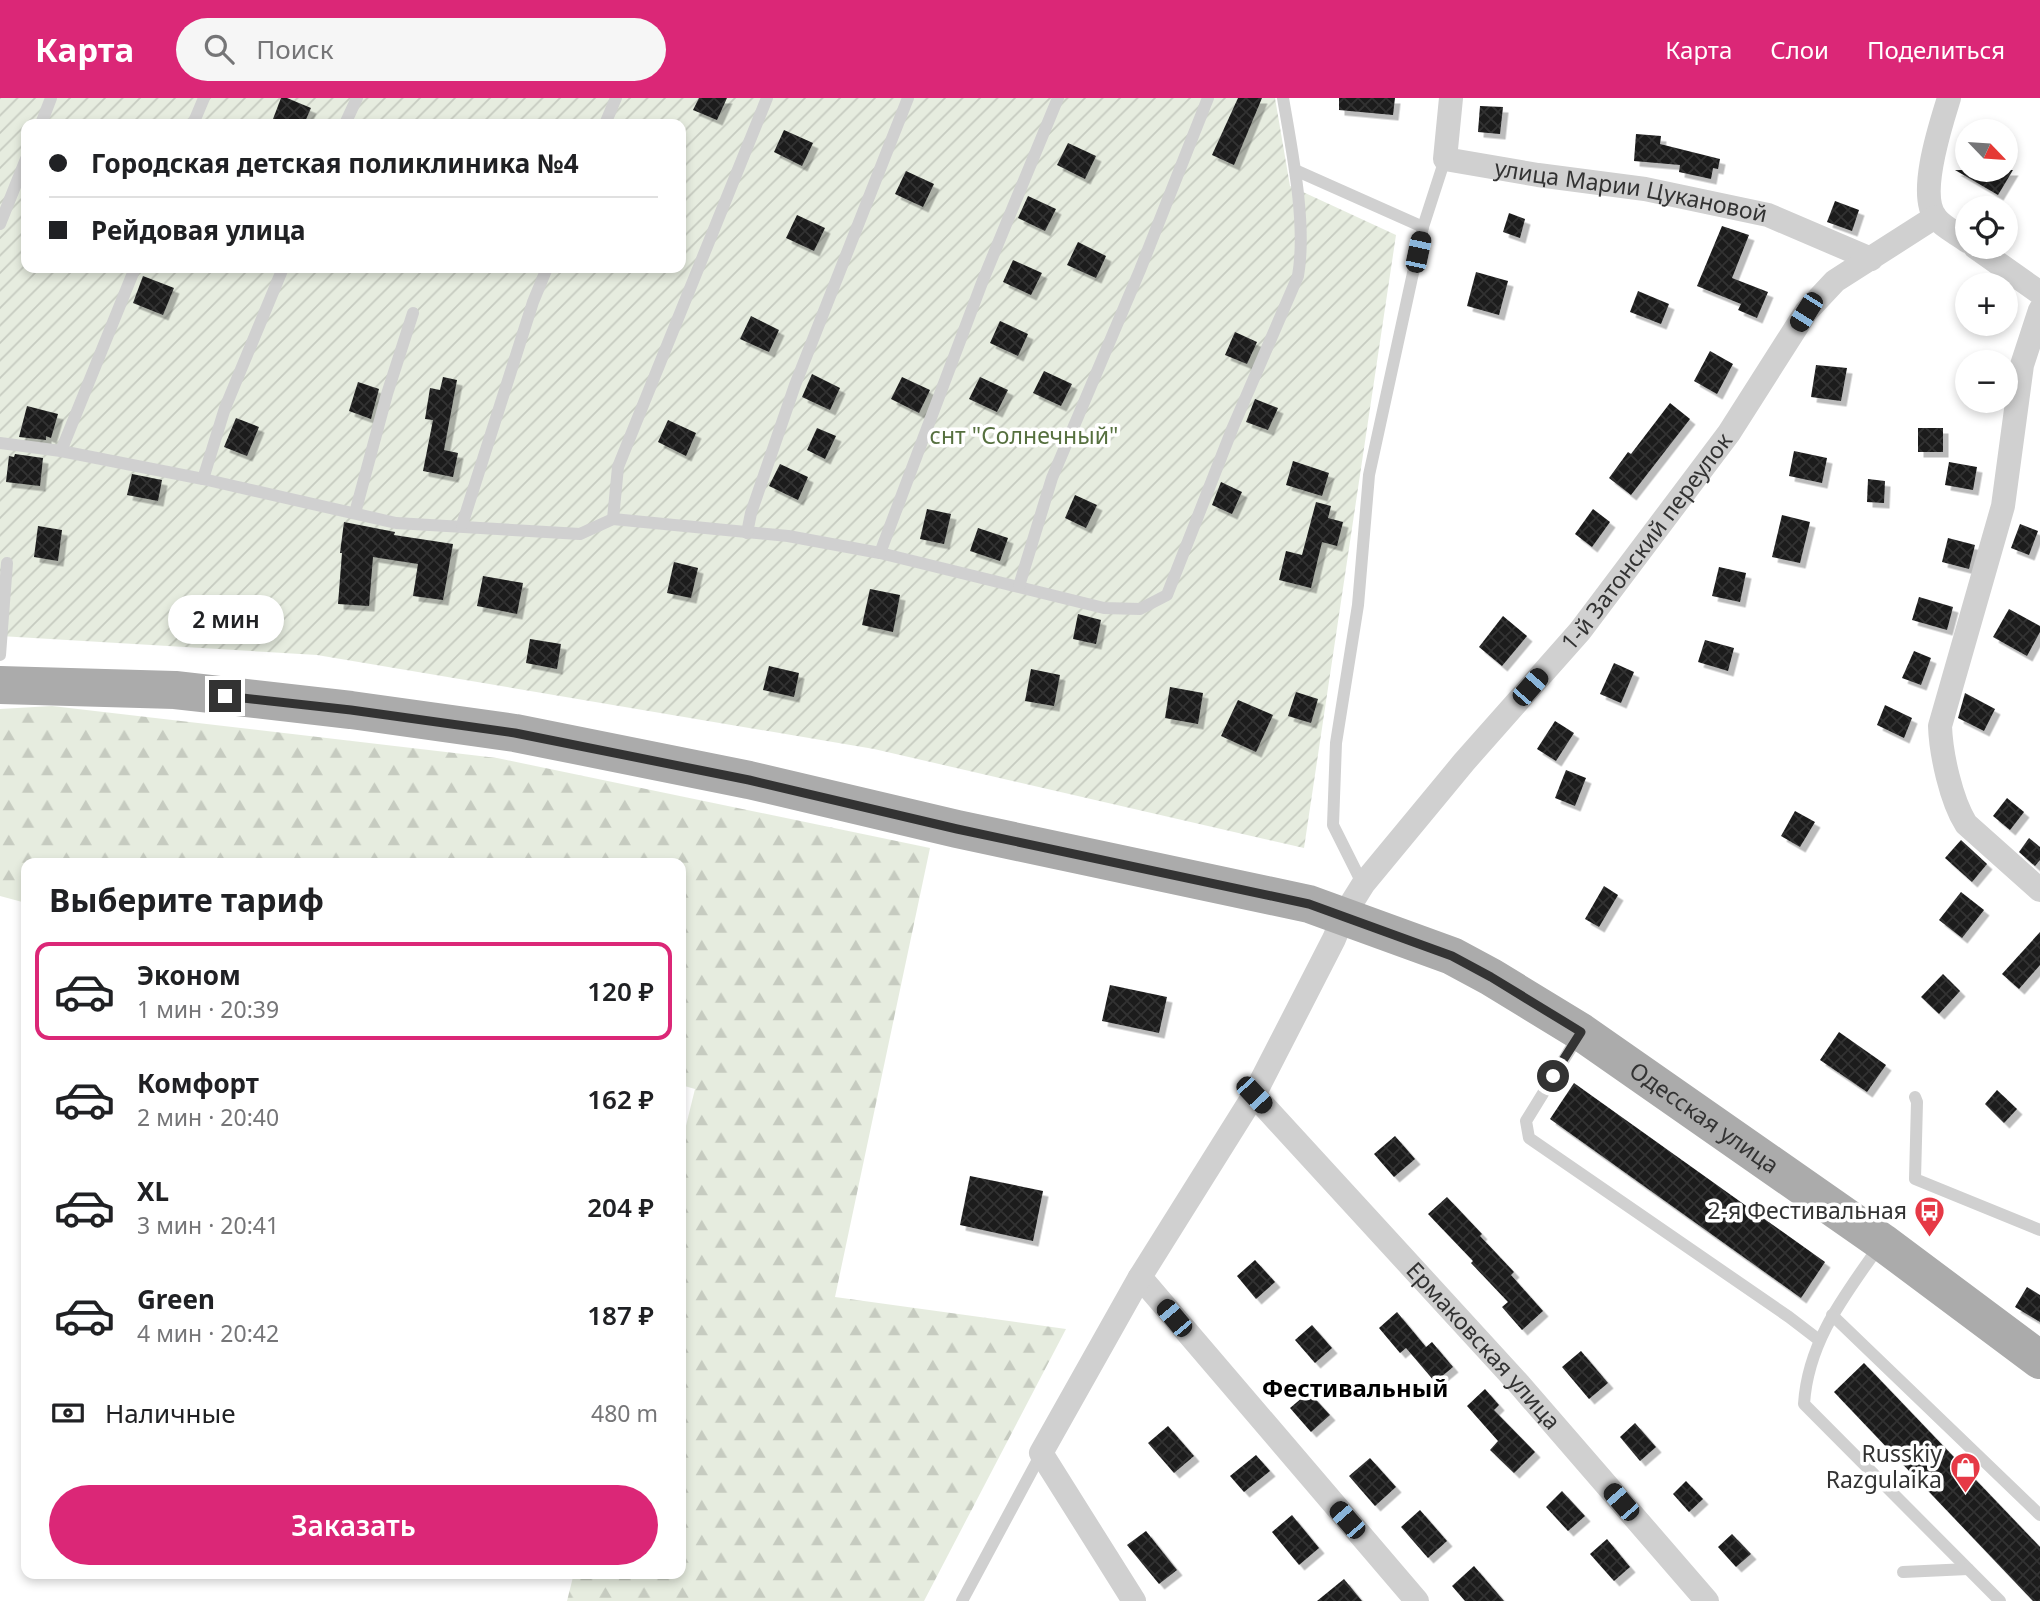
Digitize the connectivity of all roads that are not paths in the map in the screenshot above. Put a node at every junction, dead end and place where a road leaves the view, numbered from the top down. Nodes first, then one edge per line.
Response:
1 (51, 98) edge
2 (204, 98) edge
3 (357, 98) edge
4 (616, 98) edge
5 (767, 98) edge
6 (908, 98) edge
7 (1058, 98) edge
8 (1208, 98) edge
9 (1283, 98) edge
10 (1451, 98) edge
11 (1949, 98) edge
12 (43, 119) edge
13 (195, 119) edge
14 (347, 119) edge
15 (607, 119) edge
16 (1445, 159) junction
17 (1295, 170) junction
18 (21, 171) edge
19 (1935, 217) junction
20 (0, 223) edge
21 (1423, 227) junction
22 (1955, 232) edge
23 (1871, 259) junction
24 (1992, 259) edge
25 (133, 273) edge
26 (281, 273) edge
27 (545, 273) edge
28 (2040, 293) edge
29 (2040, 310) edge
30 (412, 313) dead end
31 (0, 443) edge
32 (61, 451) junction
33 (204, 479) junction
34 (355, 513) junction
35 (613, 519) junction
36 (462, 525) junction
37 (747, 533) junction
38 (880, 553) junction
39 (6, 563) dead end
40 (1018, 586) junction
41 (0, 654) edge
42 (0, 685) edge
43 (1364, 883) junction
44 (2040, 890) edge
45 (1344, 915) junction
46 (1581, 1032) junction
47 (1254, 1095) junction
48 (1915, 1097) dead end
49 (2040, 1230) edge
50 (1882, 1242) junction
51 (1140, 1277) junction
52 (1832, 1314) junction
53 (1819, 1340) junction
54 (2040, 1360) edge
55 (1041, 1453) junction
56 (2040, 1515) edge
57 (1968, 1569) junction
58 (1903, 1572) dead end
59 (962, 1601) edge
60 (1134, 1601) edge
61 (1416, 1601) edge
62 (1707, 1601) edge
63 (2000, 1601) edge

1 - 12 lane
2 - 13 lane
3 - 14 lane
4 - 15 lane
5 - 35 lane
6 - 37 lane
7 - 38 lane
8 - 40 lane
9 - 17 lane
10 - 16 street
11 - 19 street
16 - 21 lane
16 - 23 street, улица Марии Цукановой
17 - 21 lane
17 - 40 lane
18 - 20 lane
19 - 22 street
19 - 23 street, 1-й Затонский переулок
21 - 43 lane
23 - 43 street, 1-й Затонский переулок
24 - 28 street
25 - 32 lane
26 - 33 lane
27 - 36 lane
29 - 44 street
30 - 34 lane
31 - 32 lane
32 - 33 lane
33 - 34 lane
34 - 36 lane
35 - 36 lane
35 - 37 lane
37 - 38 lane
38 - 40 lane
39 - 41 lane
42 - 45 main road, Одесская улица
43 - 45 lane
45 - 46 main road, Одесская улица
45 - 47 street
46 - 50 main road, Одесская улица
46 - 53 lane
47 - 51 street
47 - 62 street, Ермаковская улица
48 - 49 lane
50 - 52 lane
50 - 54 main road, Одесская улица
51 - 55 street
51 - 61 street
52 - 53 lane
52 - 56 lane
53 - 57 lane
55 - 59 lane
55 - 60 street
57 - 58 lane
57 - 63 lane

